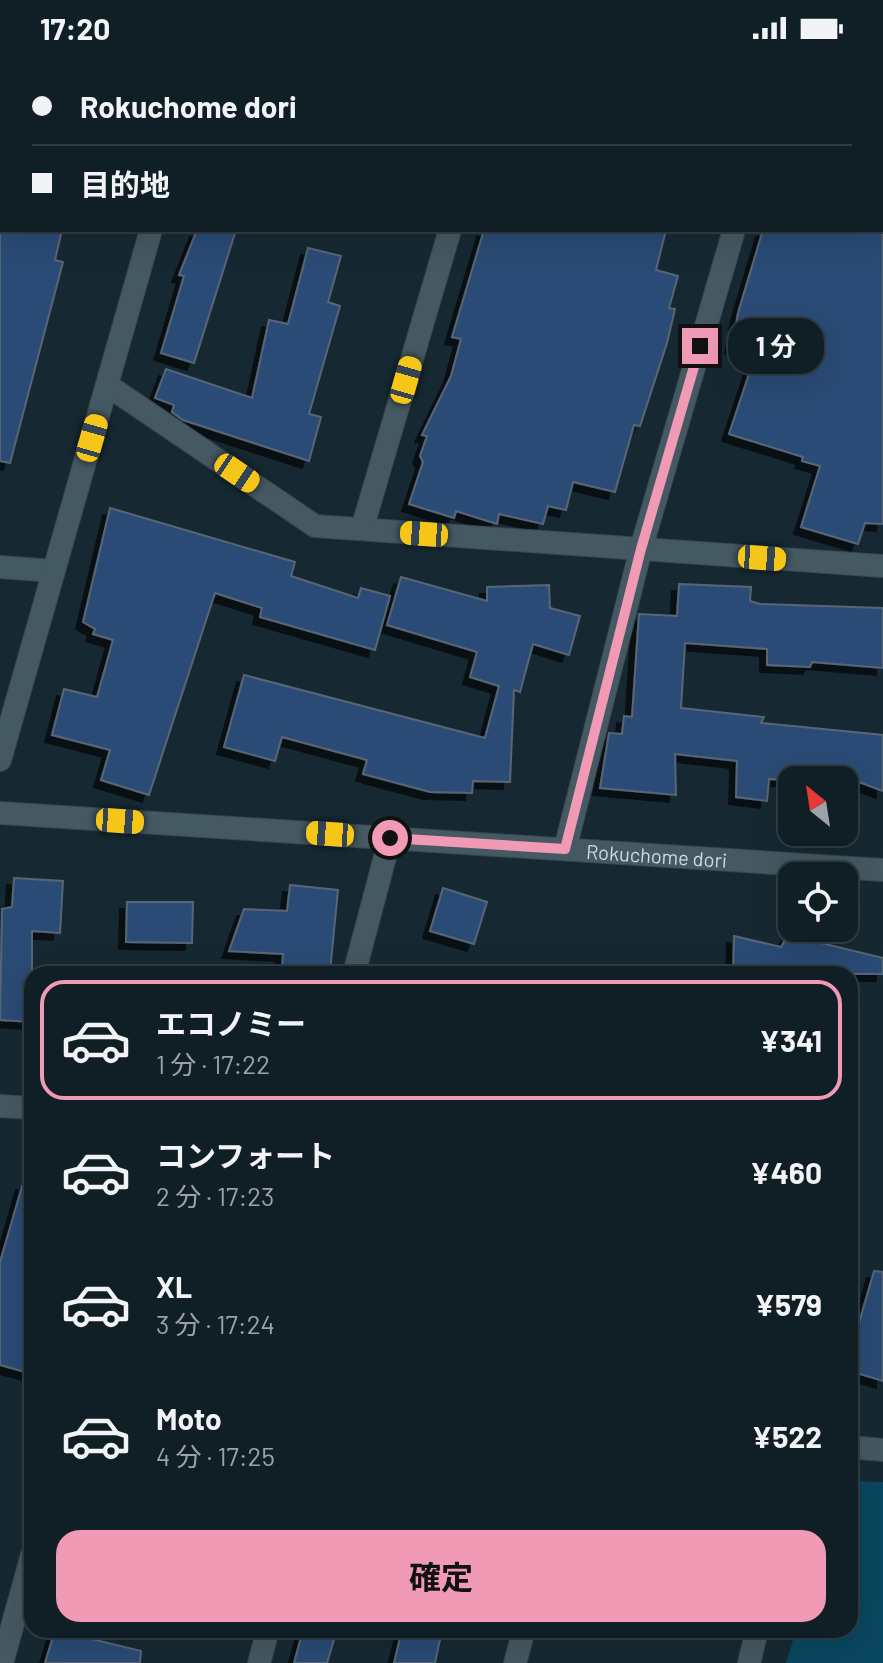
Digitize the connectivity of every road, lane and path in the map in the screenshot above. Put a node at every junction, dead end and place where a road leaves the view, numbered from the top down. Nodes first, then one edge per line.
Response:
1 (150, 232) edge
2 (449, 232) edge
3 (733, 232) edge
4 (107, 385) junction
5 (362, 529) junction
6 (641, 549) junction
7 (883, 566) edge
8 (0, 567) edge
9 (54, 571) junction
10 (0, 760) edge
11 (0, 813) edge
12 (390, 838) junction
13 (565, 849) junction
14 (883, 870) edge
15 (356, 966) edge
16 (0, 1106) edge
17 (24, 1108) edge
18 (858, 1448) edge
19 (883, 1450) edge
20 (24, 1584) edge
21 (266, 1638) edge
22 (522, 1638) edge
23 (755, 1638) edge
24 (2, 1663) edge
25 (259, 1663) edge
26 (515, 1663) edge
27 (749, 1663) edge

1 - 4 street
2 - 5 street
3 - 6 street
4 - 5 street
4 - 9 street
5 - 6 street
6 - 7 street
6 - 13 street
8 - 9 street
9 - 10 street
11 - 12 street, Rokuchome dori
12 - 13 street, Rokuchome dori
12 - 15 street
13 - 14 street, Rokuchome dori
16 - 17 street
18 - 19 street
20 - 24 street
21 - 25 street
22 - 26 street
23 - 27 street

